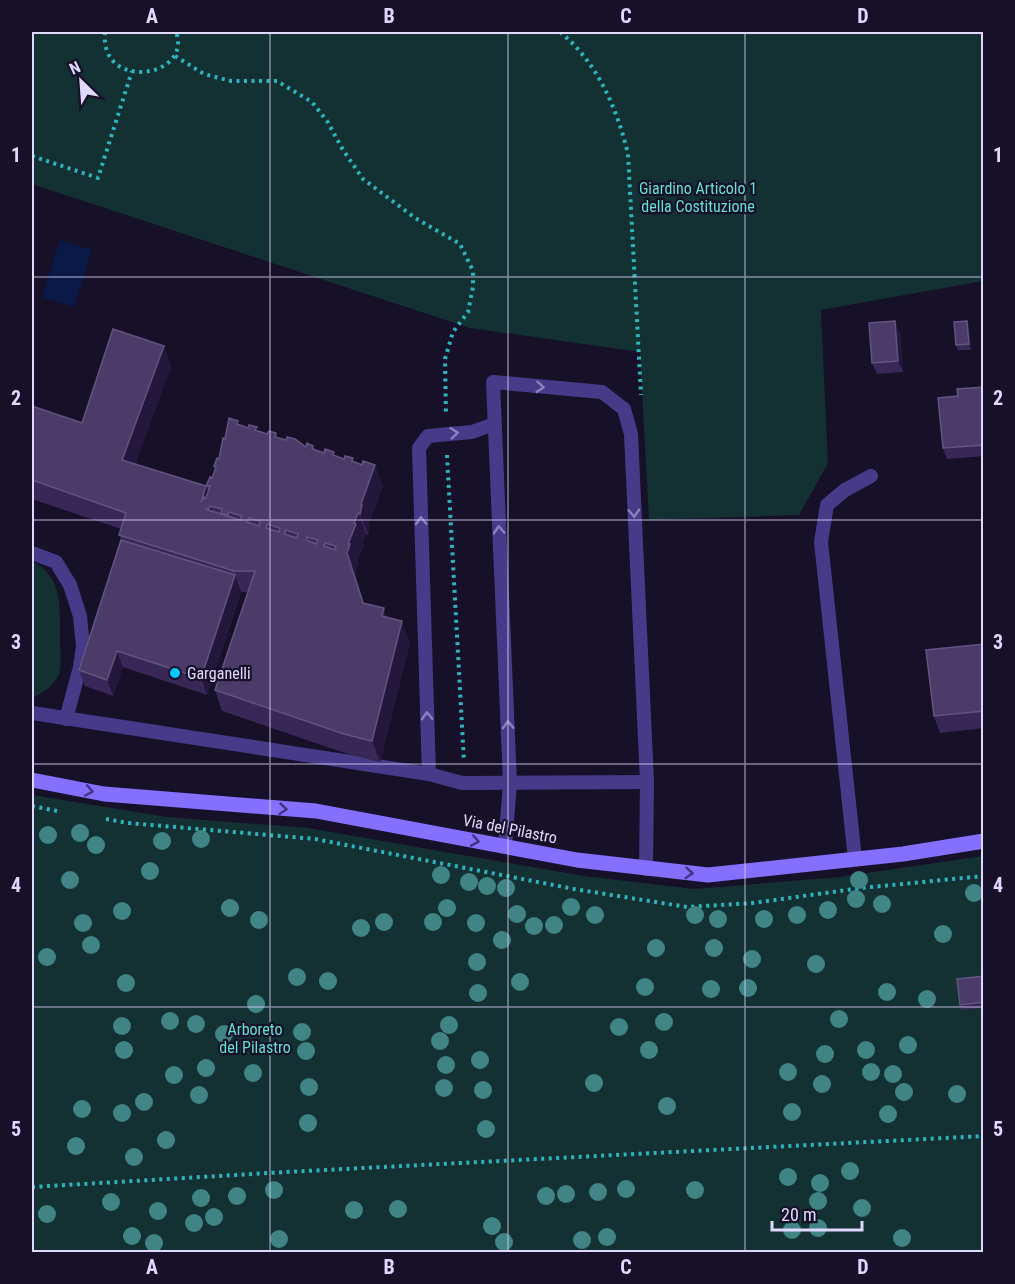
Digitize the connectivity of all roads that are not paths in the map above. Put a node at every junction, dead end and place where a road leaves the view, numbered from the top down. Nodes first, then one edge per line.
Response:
1 (494, 424) junction
2 (871, 476) dead end
3 (32, 553) edge
4 (32, 713) edge
5 (66, 718) junction
6 (429, 774) junction
7 (32, 780) edge
8 (647, 782) junction
9 (510, 783) junction
10 (984, 841) edge
11 (505, 846) junction
12 (855, 859) junction
13 (646, 869) junction

6 -> 1 lane
1 -> 8 lane
9 -> 1 lane
2 - 12 lane
3 - 5 lane
4 - 5 lane
5 - 6 lane
6 - 9 lane
7 -> 11 street, Via del Pilastro
8 - 9 lane
8 - 13 lane
9 - 11 lane
10 - 12 street, Via del Pilastro
11 - 13 street, Via del Pilastro
13 -> 12 street, Via del Pilastro

